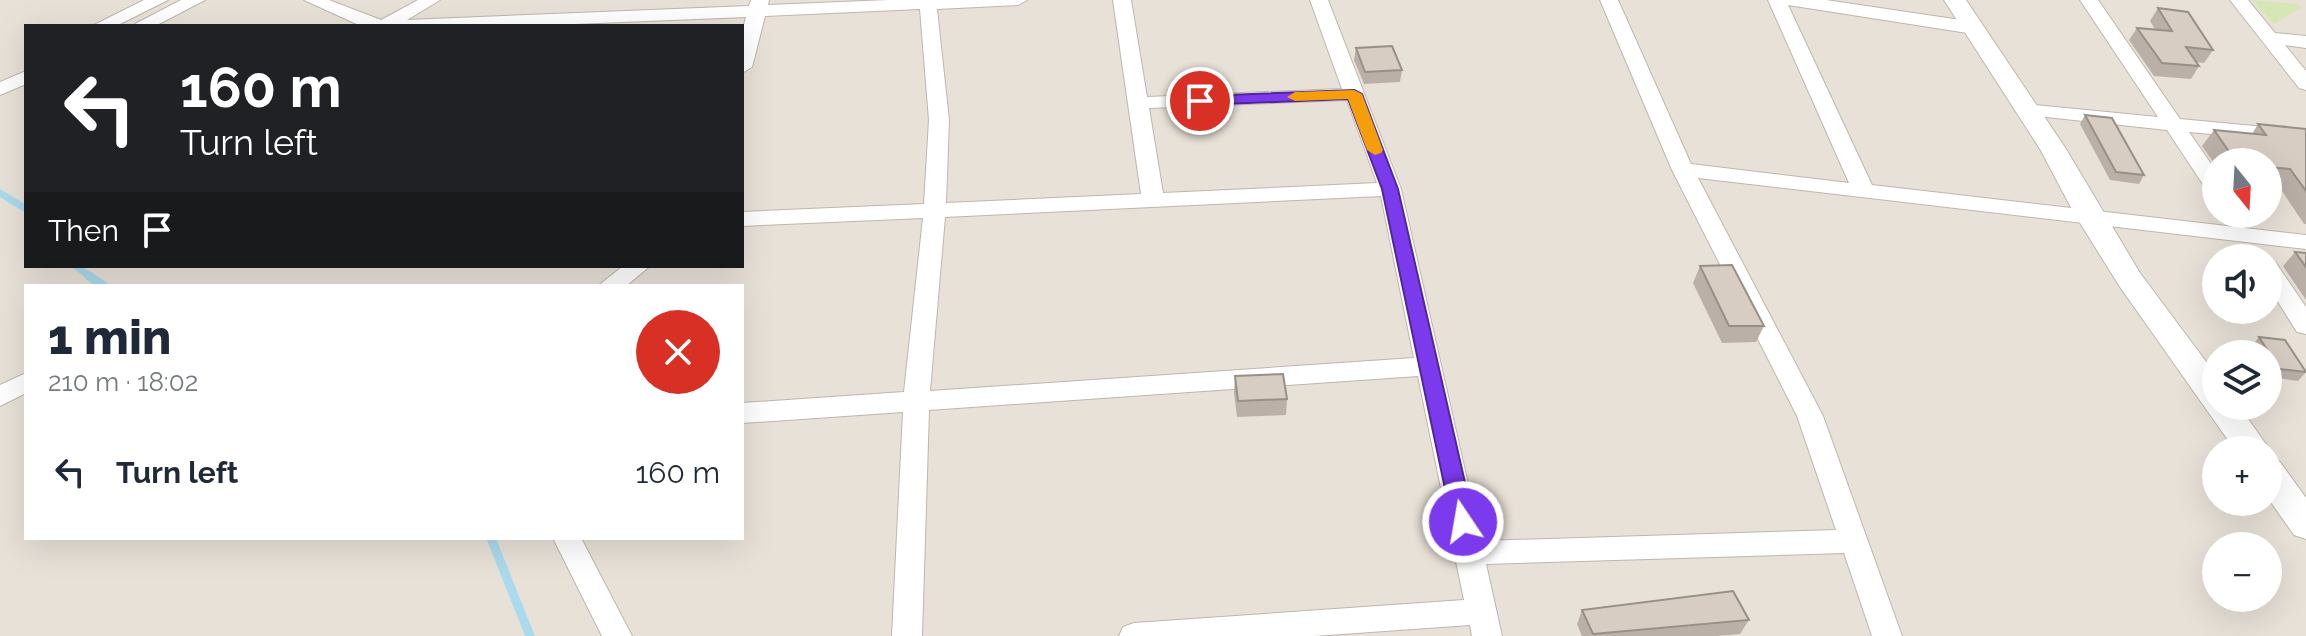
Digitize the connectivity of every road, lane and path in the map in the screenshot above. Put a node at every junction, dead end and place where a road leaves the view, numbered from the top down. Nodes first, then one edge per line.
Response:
1 (159, 0) edge
2 (196, 0) edge
3 (313, 0) edge
4 (431, 0) edge
5 (1018, 0) edge
6 (1122, 0) edge
7 (1319, 0) edge
8 (1609, 0) edge
9 (1777, 0) edge
10 (1791, 0) edge
11 (1955, 0) edge
12 (2089, 0) edge
13 (2239, 0) edge
14 (929, 2) edge
15 (758, 6) edge
16 (105, 24) edge
17 (143, 24) edge
18 (377, 24) edge
19 (386, 24) edge
20 (428, 24) edge
21 (1974, 28) junction
22 (2269, 38) junction
23 (2306, 42) edge
24 (744, 59) edge
25 (24, 78) edge
26 (2306, 84) edge
27 (0, 89) edge
28 (1354, 94) junction
29 (1138, 103) junction
30 (2025, 110) junction
31 (2174, 124) junction
32 (2306, 137) edge
33 (2202, 166) edge
34 (1683, 170) junction
35 (1390, 189) junction
36 (1863, 189) junction
37 (1153, 200) junction
38 (935, 210) junction
39 (2089, 215) junction
40 (744, 219) edge
41 (2243, 228) edge
42 (2247, 234) junction
43 (2306, 242) edge
44 (2253, 244) edge
45 (636, 268) edge
46 (613, 284) edge
47 (2282, 289) edge
48 (2306, 326) edge
49 (1430, 366) junction
50 (2202, 380) edge
51 (24, 383) edge
52 (0, 397) edge
53 (916, 402) junction
54 (744, 413) edge
55 (2282, 491) edge
56 (2306, 525) edge
57 (568, 540) edge
58 (1855, 541) junction
59 (1470, 553) junction
60 (1484, 624) edge
61 (617, 636) edge
62 (907, 636) edge
63 (1134, 636) edge
64 (1887, 636) edge

1 - 16 street
2 - 17 street
3 - 18 street
4 - 19 street
5 - 14 street
6 - 29 street
7 - 28 street
8 - 34 street
9 - 36 street
10 - 21 street
11 - 21 street
12 - 31 street
13 - 22 street
14 - 15 street
14 - 38 street
15 - 20 street
15 - 24 street
21 - 30 street
22 - 23 street
22 - 26 street
25 - 27 street
28 - 29 street
28 - 35 street
29 - 37 street
30 - 31 street
30 - 39 street
31 - 32 street
31 - 33 street
34 - 36 street
34 - 58 street
35 - 37 street
35 - 49 street
36 - 39 street
37 - 38 street
38 - 40 street
38 - 53 street
39 - 42 street
39 - 50 street
41 - 42 street
42 - 43 street
42 - 44 street
45 - 46 street
47 - 48 street
49 - 53 street
49 - 59 street
51 - 52 street
53 - 54 street
53 - 62 street
55 - 56 street
57 - 61 street
58 - 59 street
58 - 64 street
59 - 60 street
60 - 63 street

